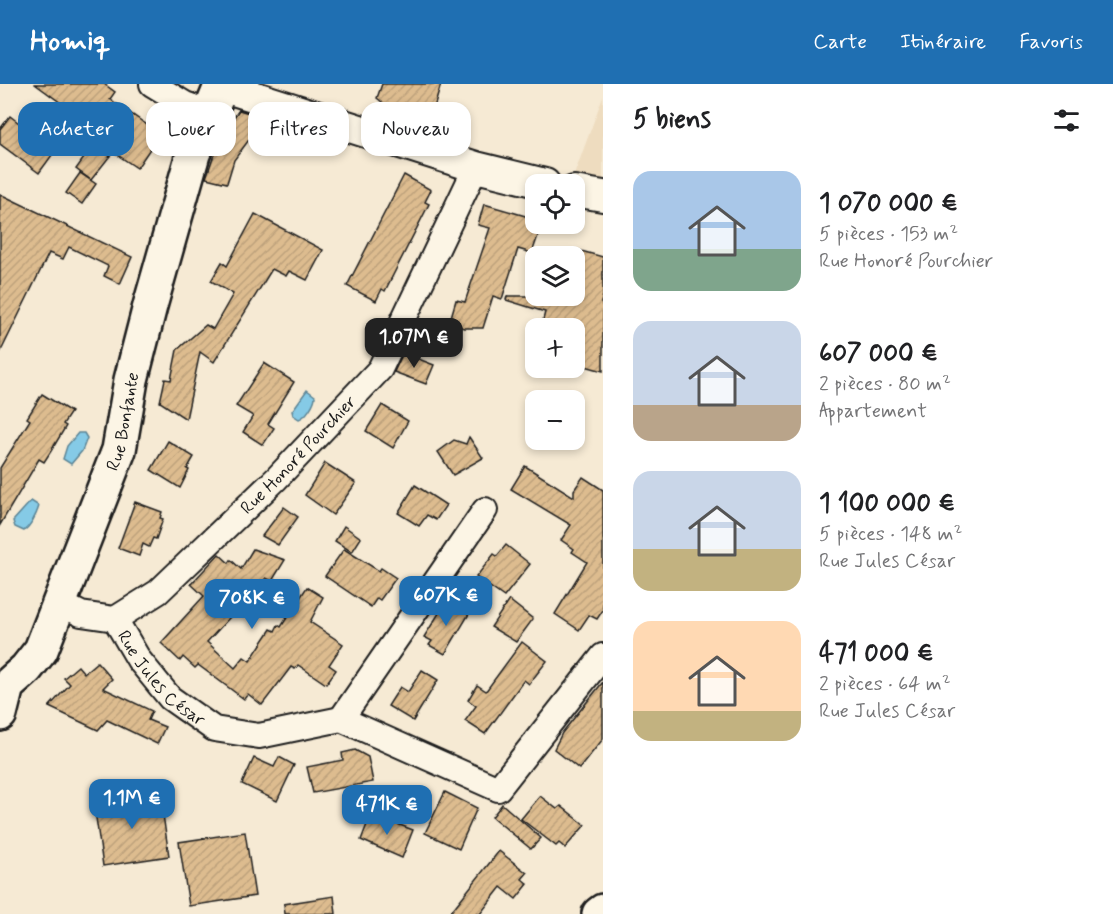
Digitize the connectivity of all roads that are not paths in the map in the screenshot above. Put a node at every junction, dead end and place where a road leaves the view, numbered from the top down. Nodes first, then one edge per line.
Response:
1 (152, 84) edge
2 (218, 94) edge
3 (476, 167) junction
4 (525, 179) edge
5 (585, 193) edge
6 (603, 196) edge
7 (485, 510) dead end
8 (58, 603) junction
9 (115, 619) junction
10 (603, 656) edge
11 (2, 694) edge
12 (341, 719) junction
13 (603, 911) edge
14 (598, 914) edge

1 - 2 street
2 - 3 street
2 - 8 main road, Rue Bonfante
3 - 4 street
3 - 9 street, Rue Honoré Pourchier
5 - 6 street
7 - 12 street
8 - 9 street
8 - 11 main road, Rue Bonfante
9 - 12 street, Rue Jules César
10 - 12 street
13 - 14 main road

